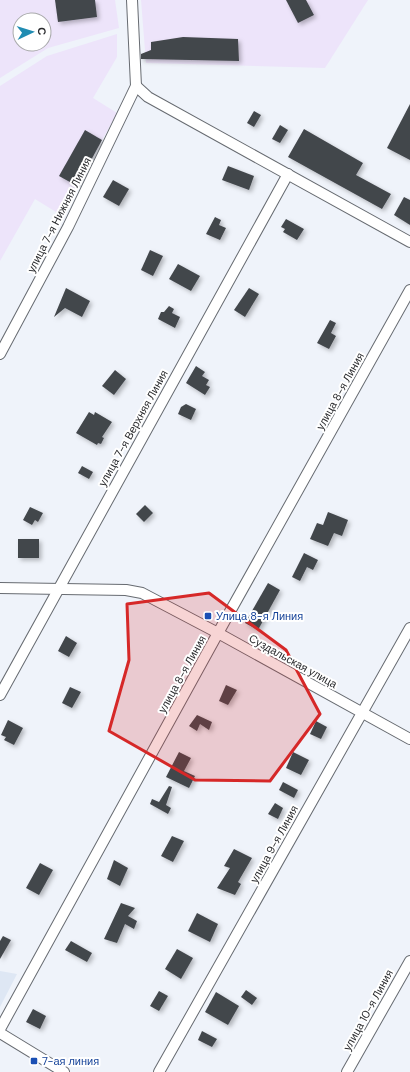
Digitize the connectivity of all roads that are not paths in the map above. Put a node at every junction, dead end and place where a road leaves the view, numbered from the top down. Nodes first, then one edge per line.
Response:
1 (132, 0) edge
2 (136, 86) junction
3 (288, 174) junction
4 (410, 242) edge
5 (410, 290) edge
6 (0, 354) edge
7 (0, 588) edge
8 (58, 589) junction
9 (410, 628) edge
10 (218, 633) junction
11 (0, 695) edge
12 (362, 713) junction
13 (410, 739) edge
14 (410, 960) edge
15 (3, 1017) edge
16 (0, 1028) edge
17 (0, 1033) edge
18 (64, 1072) edge
19 (159, 1072) edge
20 (347, 1072) edge

1 - 2 street
2 - 3 street
2 - 6 street, улица 7-я Нижняя Линия
3 - 4 street
3 - 8 street, улица 7-я Верхняя Линия
5 - 10 street, улица 8-я Линия
7 - 8 street, Суздальская улица
8 - 10 street, Суздальская улица
8 - 11 street, улица 7-я Верхняя Линия
9 - 12 street, улица 9-я Линия
10 - 12 street, Суздальская улица
10 - 15 street, улица 8-я Линия
12 - 13 street, Суздальская улица
12 - 19 street, улица 9-я Линия
14 - 20 street, улица 10-я Линия
15 - 16 street, улица 8-я Линия
17 - 18 street

